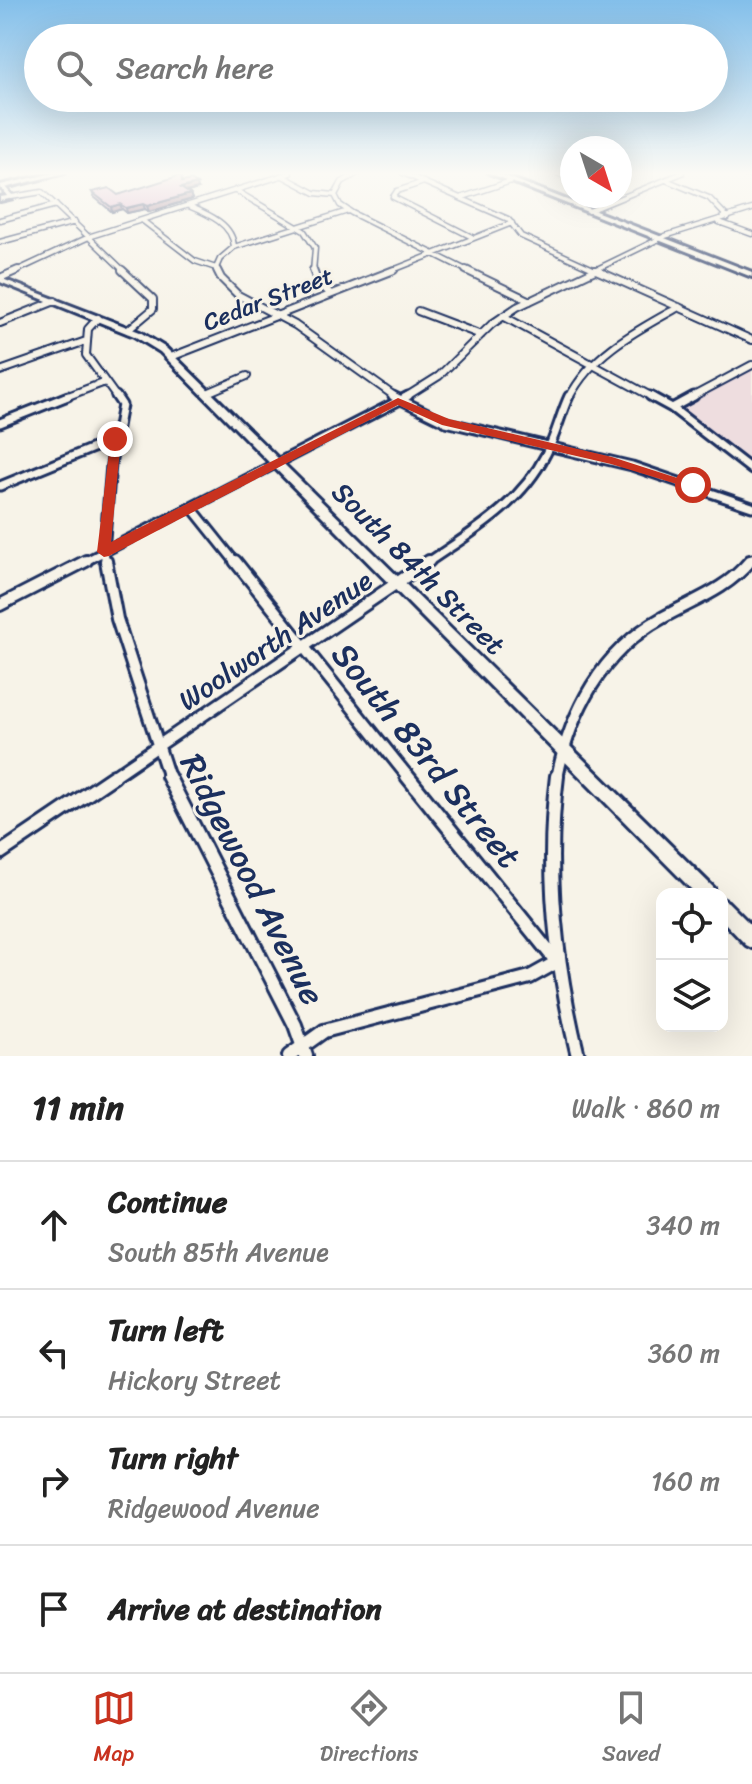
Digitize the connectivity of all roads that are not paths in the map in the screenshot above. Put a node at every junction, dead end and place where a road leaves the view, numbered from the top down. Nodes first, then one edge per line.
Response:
1 (74, 222) edge
2 (75, 222) edge
3 (139, 222) edge
4 (145, 222) edge
5 (216, 222) edge
6 (290, 222) edge
7 (313, 222) edge
8 (369, 222) edge
9 (441, 222) edge
10 (618, 222) edge
11 (717, 222) edge
12 (718, 222) edge
13 (512, 223) joint
14 (298, 227) junction
15 (752, 234) edge
16 (91, 236) junction
17 (472, 237) junction
18 (659, 238) junction
19 (0, 242) edge
20 (234, 247) junction
21 (429, 254) junction
22 (216, 268) junction
23 (595, 269) junction
24 (752, 275) edge
25 (0, 279) edge
26 (331, 294) junction
27 (55, 301) junction
28 (530, 301) junction
29 (679, 307) junction
30 (418, 311) dead end
31 (276, 316) junction
32 (503, 316) junction
33 (98, 318) junction
34 (0, 323) edge
35 (128, 330) junction
36 (481, 335) junction
37 (752, 340) edge
38 (86, 341) junction
39 (171, 357) junction
40 (592, 365) junction
41 (752, 365) edge
42 (0, 371) edge
43 (247, 376) dead end
44 (105, 382) junction
45 (207, 393) junction
46 (398, 401) junction
47 (672, 408) junction
48 (0, 423) edge
49 (115, 439) junction
50 (550, 446) junction
51 (277, 463) junction
52 (752, 470) edge
53 (0, 486) edge
54 (752, 507) edge
55 (192, 508) junction
56 (104, 552) junction
57 (752, 559) edge
58 (397, 583) junction
59 (0, 605) edge
60 (304, 647) junction
61 (157, 748) junction
62 (564, 750) junction
63 (0, 853) edge
64 (702, 888) edge
65 (728, 914) edge
66 (752, 939) edge
67 (557, 962) junction
68 (304, 1051) edge
69 (289, 1056) edge
70 (578, 1056) edge

1 - 19 street
2 - 16 street
3 - 16 street
4 - 22 street
5 - 20 street
6 - 14 street
7 - 14 street
8 - 21 street
9 - 17 street
10 - 18 main road
11 - 18 street
12 - 15 street
13 - 17 street, Cedar Street
13 - 23 street
14 - 20 street
14 - 26 street
16 - 25 street
16 - 35 street
17 - 21 street, Cedar Street
18 - 23 street
18 - 24 main road
20 - 22 street
21 - 26 street, Cedar Street
21 - 28 street
22 - 31 street
23 - 28 street
23 - 29 street
25 - 27 main road
26 - 31 street, Cedar Street
27 - 33 main road
27 - 34 street
28 - 32 street
29 - 37 street
29 - 40 street, Woolworth Avenue
30 - 36 street
31 - 39 street, Cedar Street
31 - 46 street
32 - 36 street
32 - 40 street
33 - 35 main road
33 - 38 street
35 - 39 main road, South 84th Street
36 - 46 street
38 - 42 street
38 - 44 street, Ridgewood Avenue
39 - 45 main road, South 84th Street
40 - 47 street
40 - 50 street, Woolworth Avenue
41 - 47 street
43 - 45 street
44 - 48 street
44 - 49 street, Ridgewood Avenue
45 - 51 main road, South 84th Street
46 - 50 street
46 - 51 street
47 - 52 street
49 - 53 street
49 - 56 street, Ridgewood Avenue
50 - 54 street
50 - 58 street, Woolworth Avenue
51 - 55 street
51 - 58 main road, South 84th Street
55 - 56 street
55 - 60 street, South 83rd Street
56 - 59 street
56 - 61 street, Ridgewood Avenue
57 - 62 street
58 - 60 street, Woolworth Avenue
58 - 62 main road, South 84th Street
60 - 61 street, Woolworth Avenue
60 - 67 street, South 83rd Street
61 - 63 street, Woolworth Avenue
61 - 68 street, Ridgewood Avenue
62 - 64 main road, South 84th Street
62 - 67 street
65 - 66 main road
67 - 68 street
67 - 70 street
68 - 69 street

